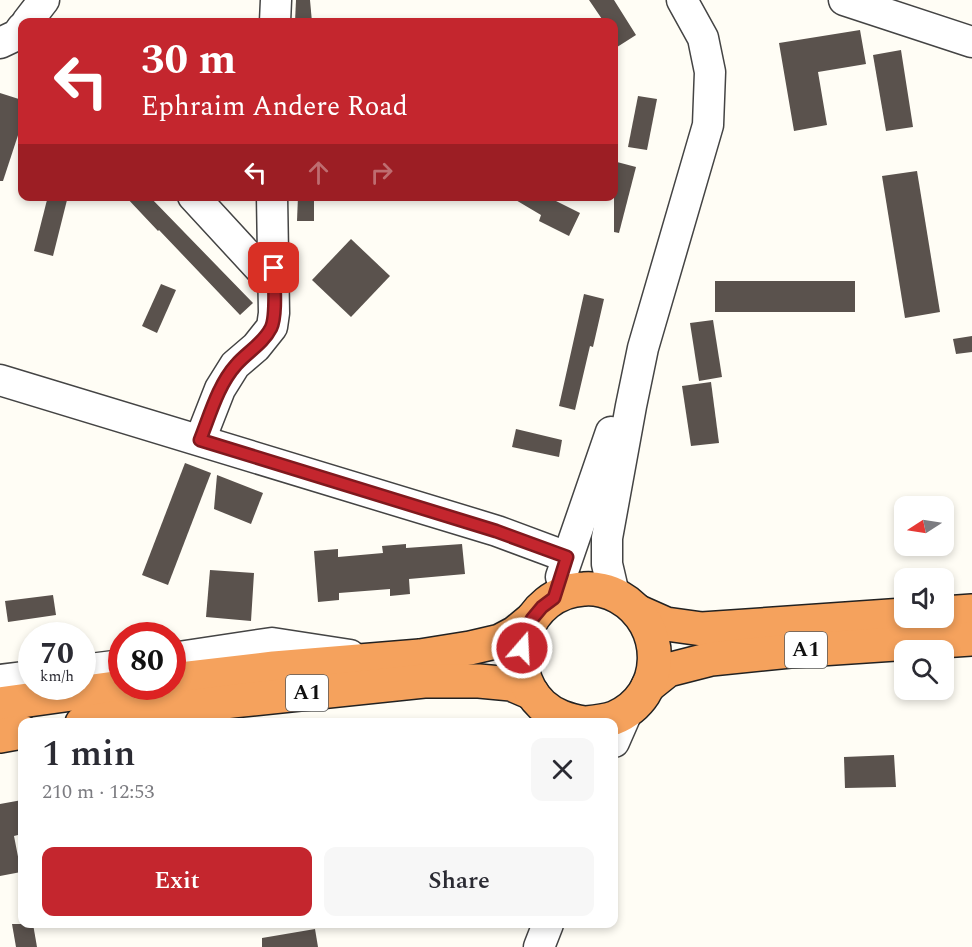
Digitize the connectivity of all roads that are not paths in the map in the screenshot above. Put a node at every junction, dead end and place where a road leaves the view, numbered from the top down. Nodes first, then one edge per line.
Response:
1 (276, 0) edge
2 (682, 0) edge
3 (844, 0) edge
4 (275, 18) edge
5 (18, 34) edge
6 (972, 42) edge
7 (0, 43) edge
8 (198, 201) edge
9 (272, 201) edge
10 (274, 284) junction
11 (643, 348) junction
12 (0, 380) edge
13 (200, 440) junction
14 (567, 557) junction
15 (627, 603) junction
16 (543, 608) junction
17 (972, 611) edge
18 (894, 616) edge
19 (958, 636) edge
20 (186, 656) edge
21 (384, 660) junction
22 (18, 678) edge
23 (186, 678) edge
24 (0, 681) edge
25 (108, 689) edge
26 (638, 698) junction
27 (0, 704) edge
28 (563, 715) edge
29 (117, 718) edge
30 (579, 718) edge
31 (612, 718) edge
32 (18, 733) edge
33 (618, 735) edge
34 (0, 736) edge
35 (545, 928) edge
36 (539, 947) edge

1 - 4 street
2 - 11 street
3 - 6 street
5 - 7 street
8 - 10 street
9 - 10 street
10 - 13 street
11 - 14 street
11 - 15 street
12 - 13 street
13 - 14 street
14 - 16 street
15 - 16 highway
15 - 18 highway, A1
15 - 26 highway
16 - 21 highway, A1
16 - 28 highway
17 - 19 highway, A1
19 - 26 highway, A1
20 - 21 street
21 - 23 highway, A1
22 - 24 street
25 - 27 highway
26 - 31 highway
26 - 33 street
28 - 29 highway, A1
28 - 30 highway
32 - 34 highway
35 - 36 street

